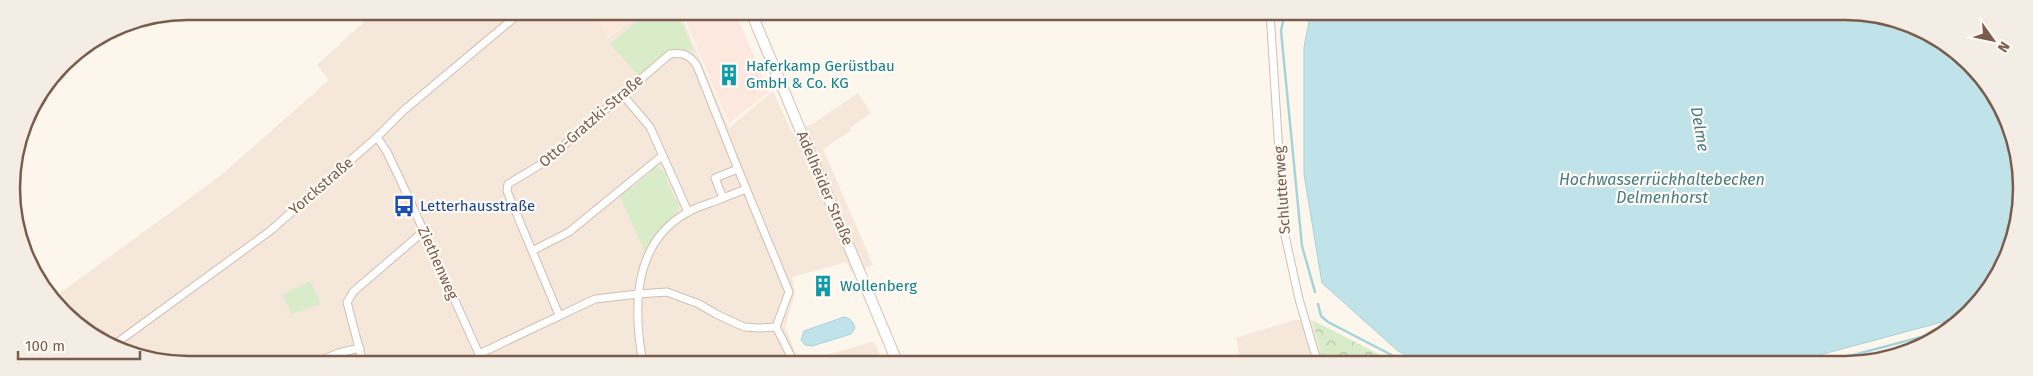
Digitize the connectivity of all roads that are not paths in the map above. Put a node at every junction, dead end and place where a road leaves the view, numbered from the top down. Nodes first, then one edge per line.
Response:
1 (512, 20) edge
2 (754, 20) edge
3 (1271, 20) edge
4 (622, 94) junction
5 (377, 137) junction
6 (662, 156) junction
7 (738, 169) junction
8 (746, 189) junction
9 (724, 198) junction
10 (688, 212) junction
11 (424, 231) junction
12 (534, 250) junction
13 (638, 294) junction
14 (559, 315) junction
15 (776, 327) junction
16 (119, 341) edge
17 (360, 348) junction
18 (478, 354) joint
19 (331, 356) edge
20 (362, 356) edge
21 (642, 356) edge
22 (791, 356) edge
23 (895, 356) edge
24 (1316, 356) edge

1 - 5 street, Yorckstraße
2 - 23 main road, Adelheider Straße
3 - 24 street, Schlutterweg
4 - 6 street
4 - 7 street, Otto-Gratzki-Straße
4 - 12 street, Otto-Gratzki-Straße
5 - 11 street, Ziethenweg
5 - 16 street, Yorckstraße
6 - 10 street
6 - 12 street
7 - 8 street
7 - 9 street
8 - 9 street
8 - 15 street
9 - 10 street
10 - 13 street
11 - 17 street
11 - 18 street, Ziethenweg
12 - 14 street, Otto-Gratzki-Straße
13 - 14 street
13 - 15 street
13 - 21 street
14 - 18 street
15 - 22 street
17 - 19 street
17 - 20 street

